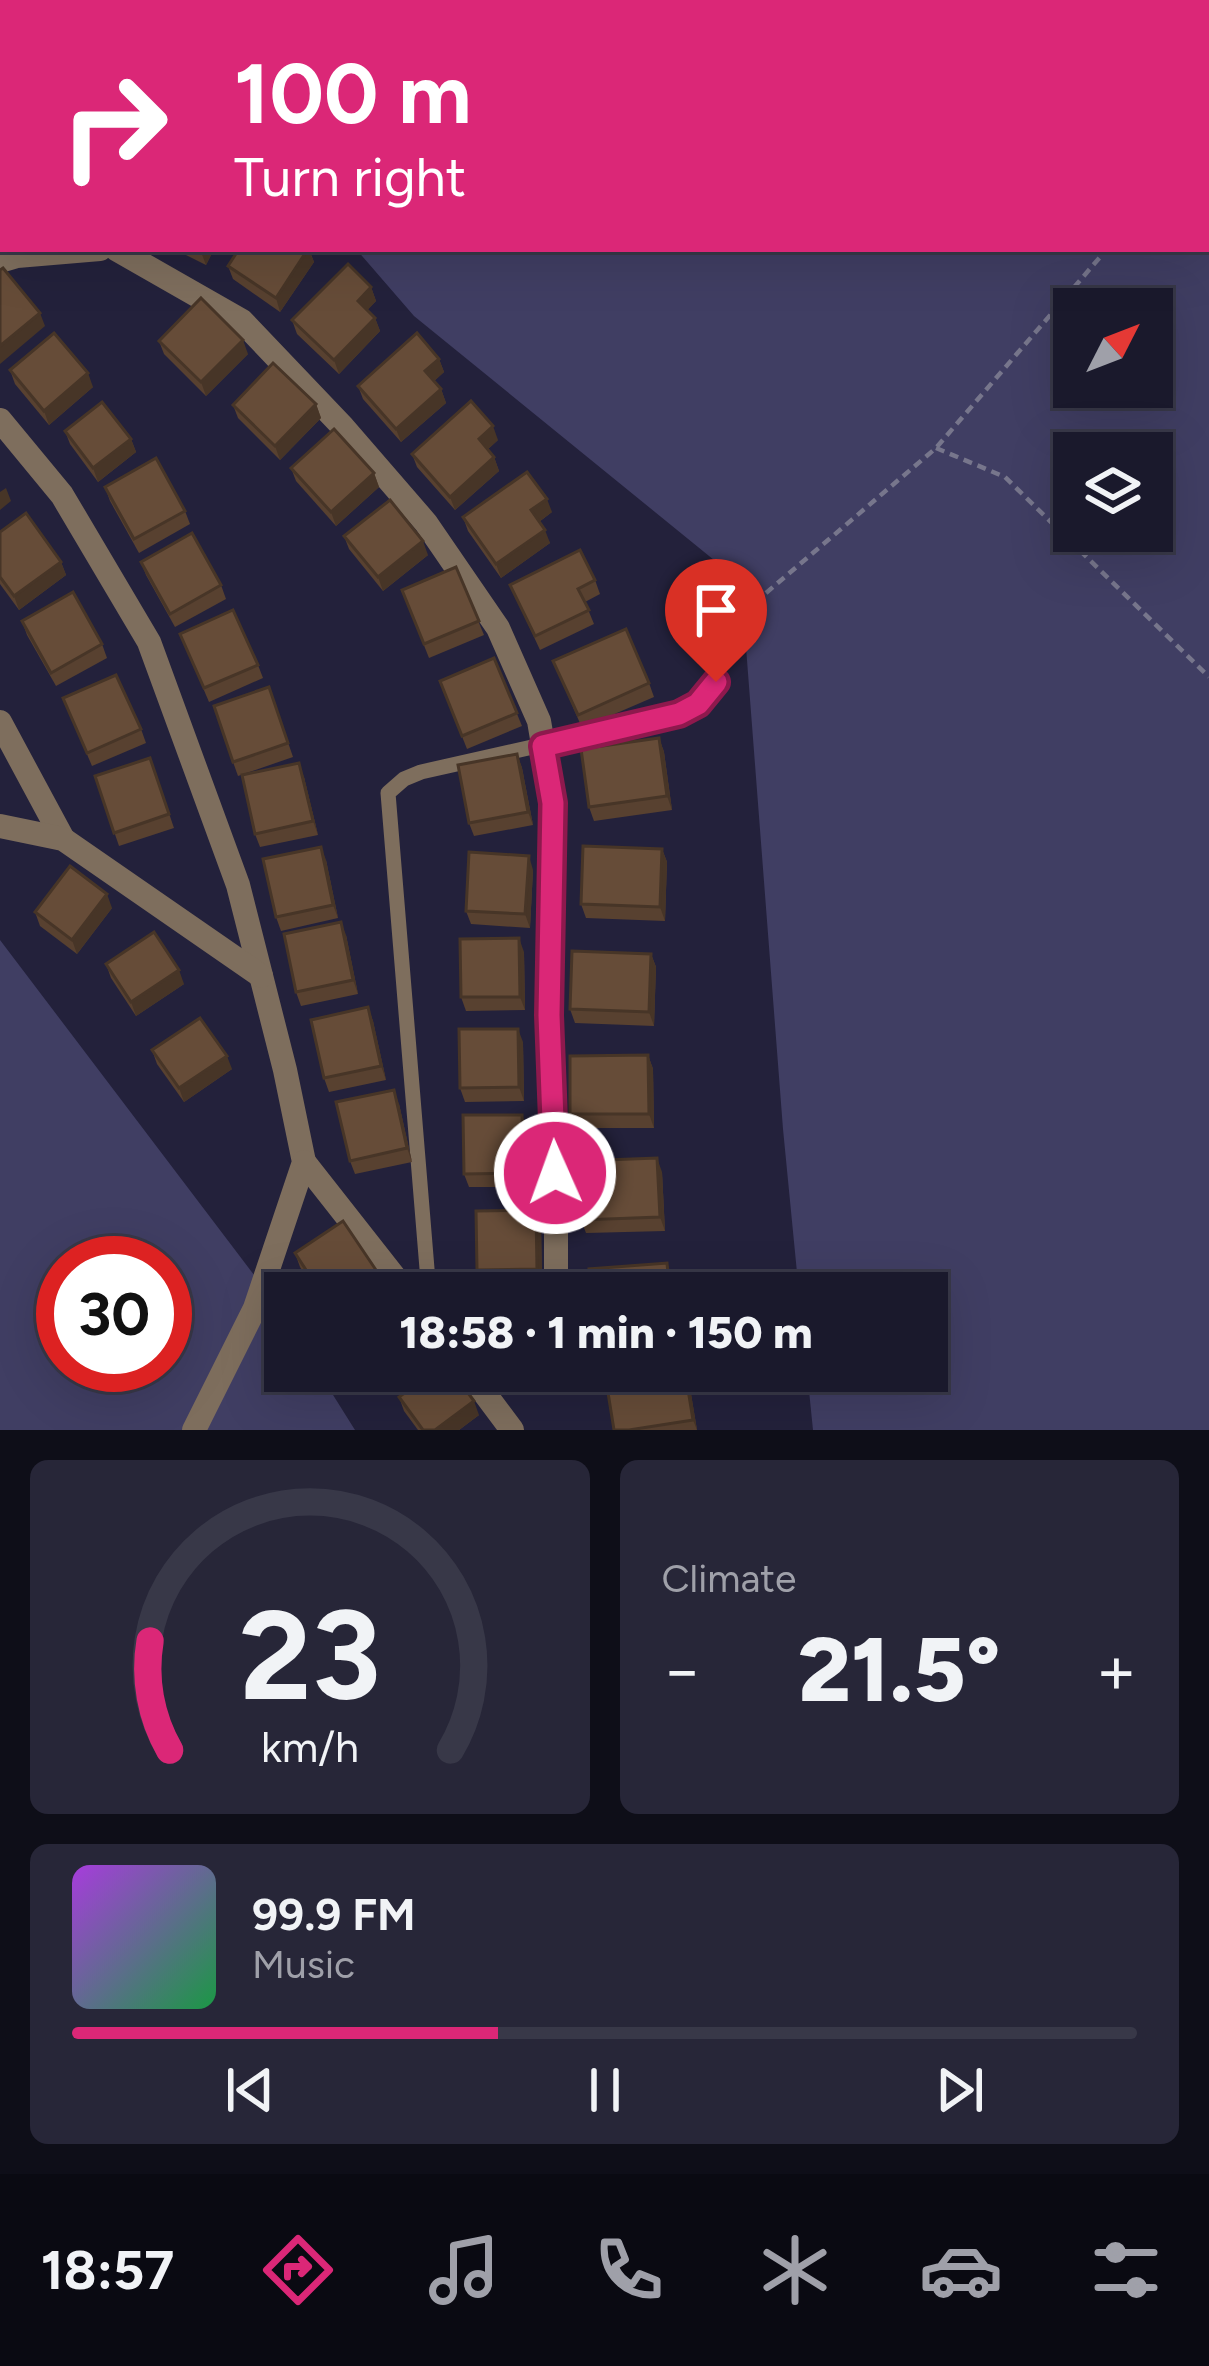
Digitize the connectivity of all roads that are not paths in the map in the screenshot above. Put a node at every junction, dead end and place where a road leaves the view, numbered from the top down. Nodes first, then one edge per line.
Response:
1 (64, 252) edge
2 (121, 252) edge
3 (0, 262) edge
4 (0, 420) edge
5 (753, 604) road end
6 (0, 722) edge
7 (543, 746) junction
8 (0, 826) edge
9 (63, 839) junction
10 (261, 976) junction
11 (304, 1162) junction
12 (390, 1272) edge
13 (426, 1272) edge
14 (556, 1272) edge
15 (489, 1392) edge
16 (194, 1430) edge
17 (512, 1430) edge

1 - 3 street
2 - 7 street
4 - 10 street
5 - 7 lane
6 - 9 street
7 - 13 lane
7 - 14 street
8 - 9 street
9 - 10 street
10 - 11 street
11 - 12 street
11 - 16 street
15 - 17 street

